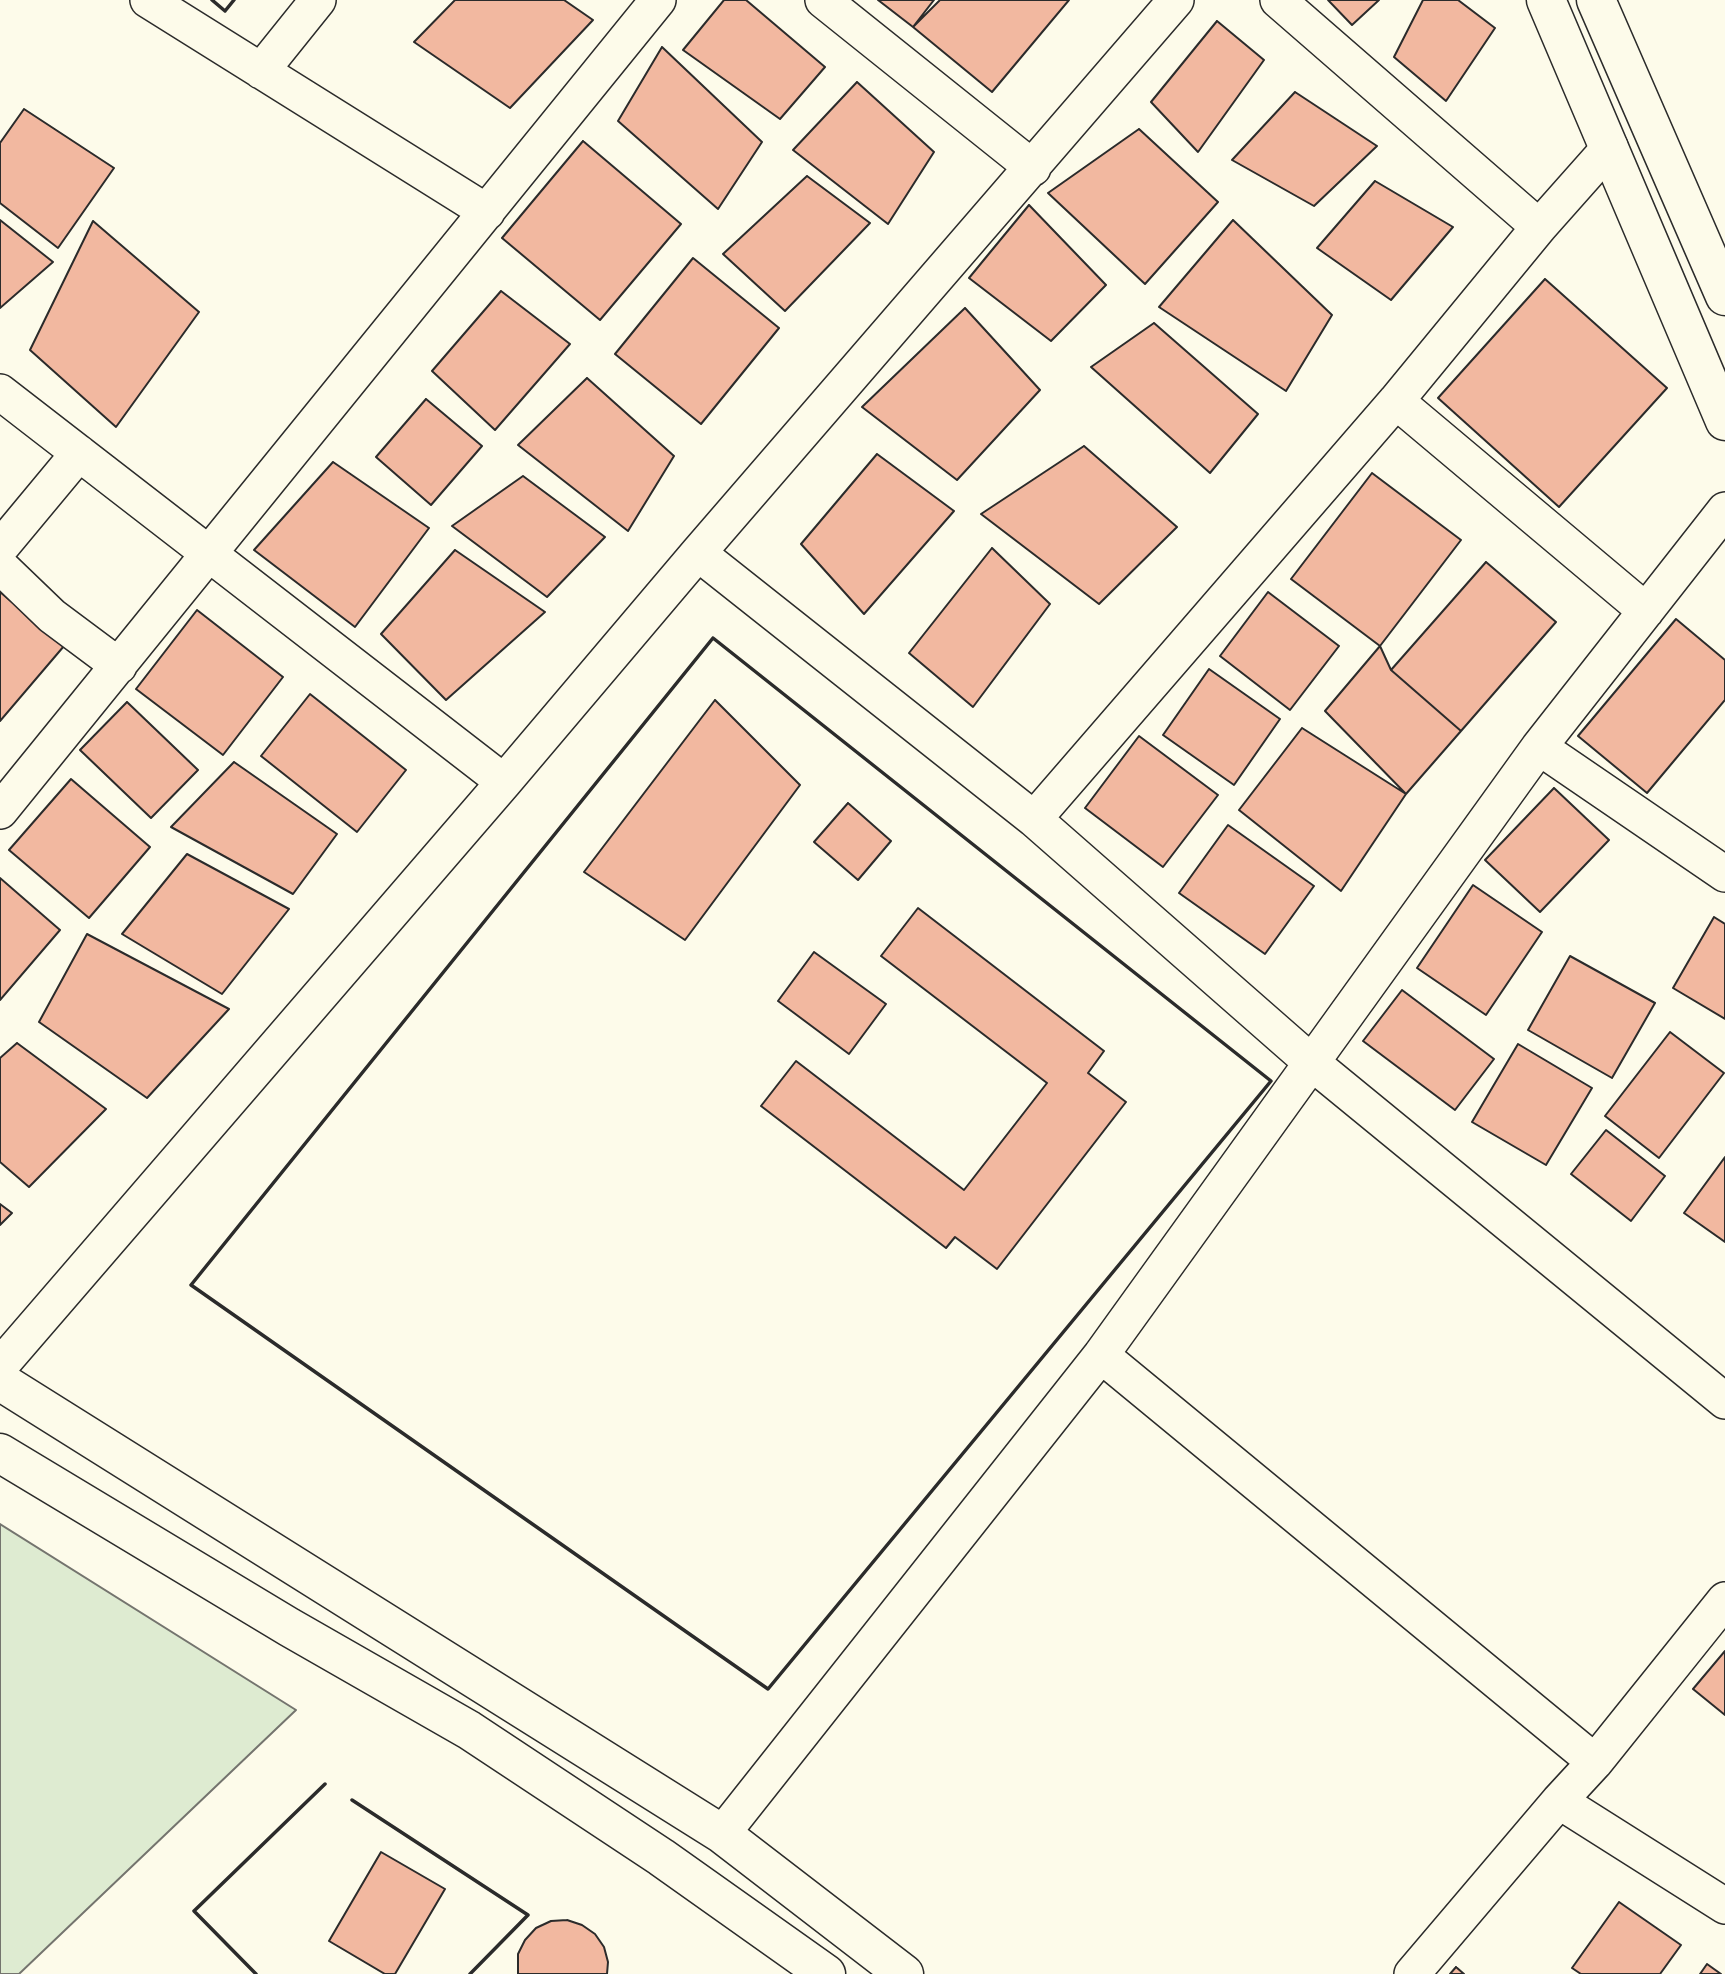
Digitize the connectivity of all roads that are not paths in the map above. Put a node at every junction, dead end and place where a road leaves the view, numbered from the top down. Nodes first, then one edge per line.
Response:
1 (148, 0) edge
2 (318, 0) edge
3 (658, 0) edge
4 (823, 0) edge
5 (1177, 0) edge
6 (1278, 0) edge
7 (1546, 0) edge
8 (1595, 0) edge
9 (261, 71) junction
10 (1610, 147) junction
11 (1033, 168) junction
12 (487, 212) junction
13 (1539, 227) junction
14 (1725, 296) edge
15 (0, 392) edge
16 (1396, 401) junction
17 (1725, 421) edge
18 (79, 453) junction
19 (1725, 510) edge
20 (0, 548) edge
21 (698, 553) junction
22 (209, 554) junction
23 (0, 566) edge
24 (1646, 611) junction
25 (119, 666) junction
26 (1539, 747) junction
27 (504, 782) junction
28 (0, 811) edge
29 (1034, 819) junction
30 (1725, 874) edge
31 (1311, 1062) junction
32 (1101, 1355) junction
33 (0, 1366) edge
34 (0, 1381) edge
35 (1725, 1401) edge
36 (0, 1453) edge
37 (1725, 1600) edge
38 (1595, 1762) junction
39 (1559, 1801) junction
40 (722, 1834) junction
41 (1725, 1906) edge
42 (825, 1974) edge
43 (904, 1974) edge
44 (1412, 1974) edge

1 - 9 street
2 - 9 street
3 - 12 street
4 - 11 street
5 - 11 street
6 - 13 street
7 - 10 street
8 - 14 street
9 - 12 street
10 - 13 street
10 - 17 street
11 - 21 street
12 - 22 street
13 - 16 street
15 - 18 street
16 - 24 street
16 - 29 street
18 - 20 street
18 - 22 street
19 - 24 street
21 - 27 street
21 - 29 street
22 - 25 street
22 - 27 street
23 - 25 street
24 - 26 street
25 - 28 street
26 - 30 street
26 - 31 street
27 - 33 street
29 - 31 street
31 - 32 street
31 - 35 street
32 - 38 street
32 - 40 street
34 - 40 street
36 - 42 street
37 - 38 street
38 - 39 street
39 - 41 street
39 - 44 street
40 - 43 street

